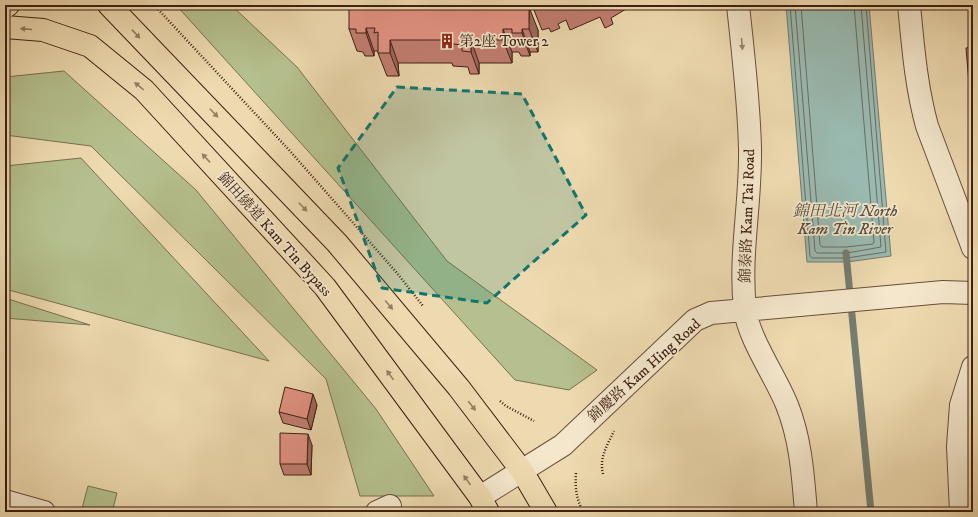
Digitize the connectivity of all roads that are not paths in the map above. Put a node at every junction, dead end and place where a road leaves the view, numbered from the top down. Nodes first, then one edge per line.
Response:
1 (8, 5) edge
2 (109, 5) edge
3 (738, 5) edge
4 (909, 5) edge
5 (5, 7) edge
6 (5, 27) edge
7 (973, 248) edge
8 (973, 293) edge
9 (745, 311) junction
10 (973, 367) edge
11 (966, 449) edge
12 (522, 471) junction
13 (5, 501) edge
14 (484, 505) edge
15 (44, 512) edge
16 (546, 512) edge
17 (806, 512) edge
18 (961, 512) edge

1 - 5 main road
2 -> 12 main road
3 -> 9 street, 錦泰路 Kam Tai Road
4 - 7 street
14 -> 6 main road, 錦田繞道 Kam Tin Bypass
8 - 9 street, 錦慶路 Kam Hing Road
9 - 12 street, 錦慶路 Kam Hing Road
9 - 17 street, 錦泰路 Kam Tai Road
10 - 11 street
11 - 18 street
12 - 14 street, 錦慶路 Kam Hing Road
12 - 16 main road
13 - 15 street

